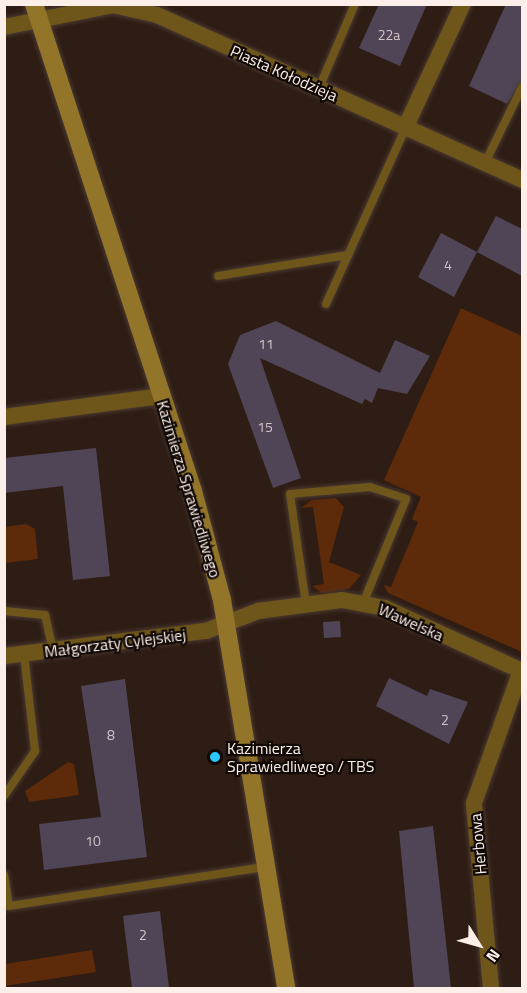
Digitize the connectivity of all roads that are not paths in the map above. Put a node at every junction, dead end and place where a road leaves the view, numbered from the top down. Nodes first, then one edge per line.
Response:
1 (356, 4) edge
2 (462, 4) edge
3 (113, 5) edge
4 (35, 11) edge
5 (4, 27) edge
6 (522, 87) edge
7 (319, 88) junction
8 (406, 126) junction
9 (485, 163) junction
10 (522, 180) edge
11 (348, 255) junction
12 (218, 276) dead end
13 (326, 304) dead end
14 (161, 396) junction
15 (4, 417) edge
16 (364, 601) junction
17 (306, 604) junction
18 (4, 611) edge
19 (226, 626) junction
20 (53, 650) junction
21 (24, 654) junction
22 (4, 656) edge
23 (522, 671) edge
24 (4, 796) edge
25 (265, 867) junction
26 (4, 874) edge
27 (286, 988) edge
28 (491, 988) edge

1 - 7 lane
2 - 8 street
3 - 4 street, Piasta Kołodzieja
3 - 7 street, Piasta Kołodzieja
4 - 5 street, Piasta Kołodzieja
4 - 14 street, Kazimierza Sprawiedliwego
6 - 9 lane
7 - 8 street, Piasta Kołodzieja
8 - 9 street, Piasta Kołodzieja
8 - 11 lane
9 - 10 street, Piasta Kołodzieja
11 - 12 lane
11 - 13 lane
14 - 15 street
14 - 19 street, Kazimierza Sprawiedliwego
16 - 17 street, Wawelska
16 - 17 lane
16 - 23 street, Wawelska
17 - 19 street, Wawelska
18 - 20 lane
19 - 20 street, Małgorzaty Cylejskiej
19 - 25 street, Kazimierza Sprawiedliwego
20 - 21 street, Małgorzaty Cylejskiej
21 - 22 street, Małgorzaty Cylejskiej
21 - 24 lane
23 - 28 street, Herbowa
25 - 26 lane
25 - 27 street, Kazimierza Sprawiedliwego

